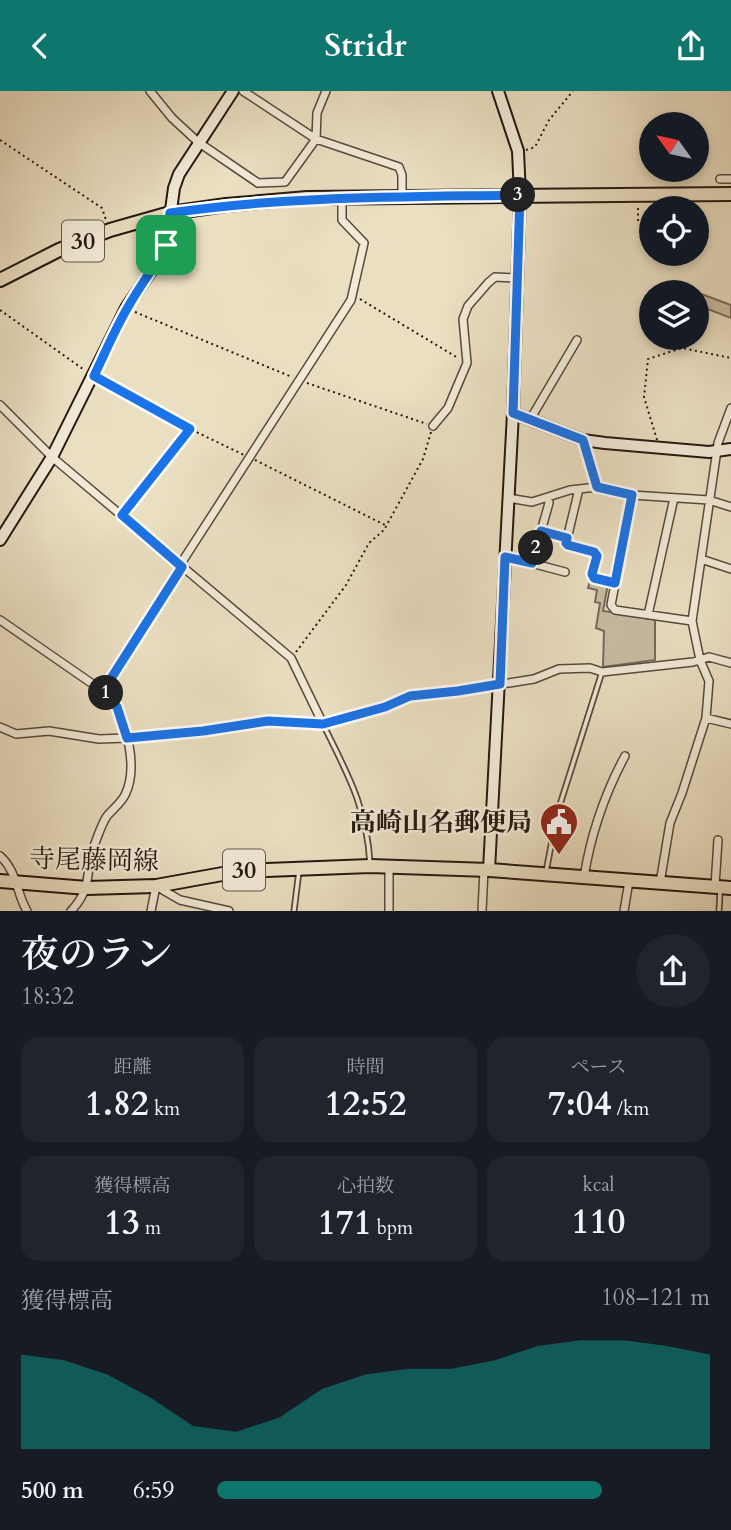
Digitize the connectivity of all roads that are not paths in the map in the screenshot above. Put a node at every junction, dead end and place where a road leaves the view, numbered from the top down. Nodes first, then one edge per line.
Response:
1 (150, 91) edge
2 (233, 91) edge
3 (243, 91) edge
4 (326, 91) edge
5 (498, 91) edge
6 (316, 139) junction
7 (198, 142) junction
8 (720, 179) dead end
9 (731, 179) edge
10 (731, 194) edge
11 (520, 195) junction
12 (402, 197) junction
13 (342, 198) junction
14 (170, 213) junction
15 (517, 278) junction
16 (0, 280) edge
17 (577, 340) dead end
18 (0, 405) edge
19 (731, 408) edge
20 (513, 413) junction
21 (531, 418) junction
22 (433, 426) road end
23 (583, 440) junction
24 (731, 449) edge
25 (717, 452) junction
26 (52, 457) junction
27 (597, 487) junction
28 (579, 489) junction
29 (632, 495) junction
30 (508, 498) junction
31 (548, 498) junction
32 (674, 498) junction
33 (709, 500) junction
34 (731, 506) edge
35 (541, 531) junction
36 (567, 538) junction
37 (0, 540) edge
38 (505, 557) junction
39 (701, 559) junction
40 (532, 563) junction
41 (181, 566) junction
42 (731, 569) edge
43 (565, 572) dead end
44 (615, 583) junction
45 (648, 615) junction
46 (0, 620) edge
47 (692, 621) junction
48 (700, 660) junction
49 (731, 663) edge
50 (602, 672) junction
51 (500, 684) junction
52 (103, 691) junction
53 (706, 719) junction
54 (323, 724) junction
55 (731, 724) edge
56 (0, 727) edge
57 (127, 738) junction
58 (625, 756) dead end
59 (718, 840) dead end
60 (0, 856) edge
61 (370, 866) junction
62 (300, 867) junction
63 (388, 867) junction
64 (486, 870) junction
65 (546, 874) junction
66 (584, 877) junction
67 (0, 881) edge
68 (629, 881) junction
69 (17, 882) junction
70 (660, 883) junction
71 (156, 886) junction
72 (722, 887) edge
73 (87, 888) junction
74 (27, 911) edge
75 (71, 911) edge
76 (151, 911) edge
77 (229, 911) edge
78 (294, 911) edge
79 (389, 911) edge
80 (481, 911) edge
81 (624, 911) edge
82 (719, 911) edge

1 - 7 street
2 - 7 main road
3 - 6 street
4 - 6 street
5 - 11 main road
6 - 7 street
6 - 12 street
7 - 14 main road
8 - 9 street
10 - 11 main road, 30
11 - 12 main road, 30
11 - 15 main road
12 - 13 main road, 30
13 - 14 main road, 30
13 - 41 street
14 - 16 main road, 30
14 - 26 main road
15 - 20 main road
15 - 22 street
17 - 21 street
18 - 26 street
19 - 25 street
20 - 21 main road
20 - 30 main road
21 - 23 main road
23 - 25 main road
23 - 27 street
24 - 25 main road
25 - 33 street
26 - 37 main road
26 - 41 street
27 - 28 street
27 - 29 street
28 - 31 street
28 - 36 street
29 - 32 street
29 - 44 street
30 - 31 street
30 - 38 main road
31 - 35 street
32 - 33 street
32 - 45 street
33 - 34 street
33 - 39 street
35 - 36 street
35 - 40 street
36 - 44 street
38 - 40 street
38 - 51 main road
39 - 42 street
39 - 47 street
40 - 43 street
41 - 52 street
41 - 54 street
44 - 45 street
45 - 47 street
46 - 52 street
47 - 48 street
48 - 49 street
48 - 50 street
48 - 53 street
50 - 51 street
50 - 65 lane
51 - 54 street
51 - 64 main road
52 - 57 street
53 - 55 street
53 - 70 street
54 - 61 lane
56 - 57 street
57 - 73 street
58 - 66 street
59 - 72 street
60 - 69 street
61 - 62 main road, 寺尾藤岡線 / 30
61 - 63 main road, 寺尾藤岡線 / 30
62 - 71 main road, 寺尾藤岡線 / 30
62 - 78 lane
63 - 64 main road, 寺尾藤岡線 / 30
63 - 79 street
64 - 65 main road, 寺尾藤岡線 / 30
64 - 80 street
65 - 66 main road, 寺尾藤岡線 / 30
66 - 68 main road, 寺尾藤岡線 / 30
67 - 69 main road, 寺尾藤岡線 / 30
68 - 70 main road, 寺尾藤岡線 / 30
68 - 81 street
69 - 73 main road, 寺尾藤岡線 / 30
69 - 74 street
70 - 72 main road, 寺尾藤岡線 / 30
71 - 73 main road, 寺尾藤岡線 / 30
71 - 76 street
71 - 77 street
72 - 82 lane
73 - 75 street

